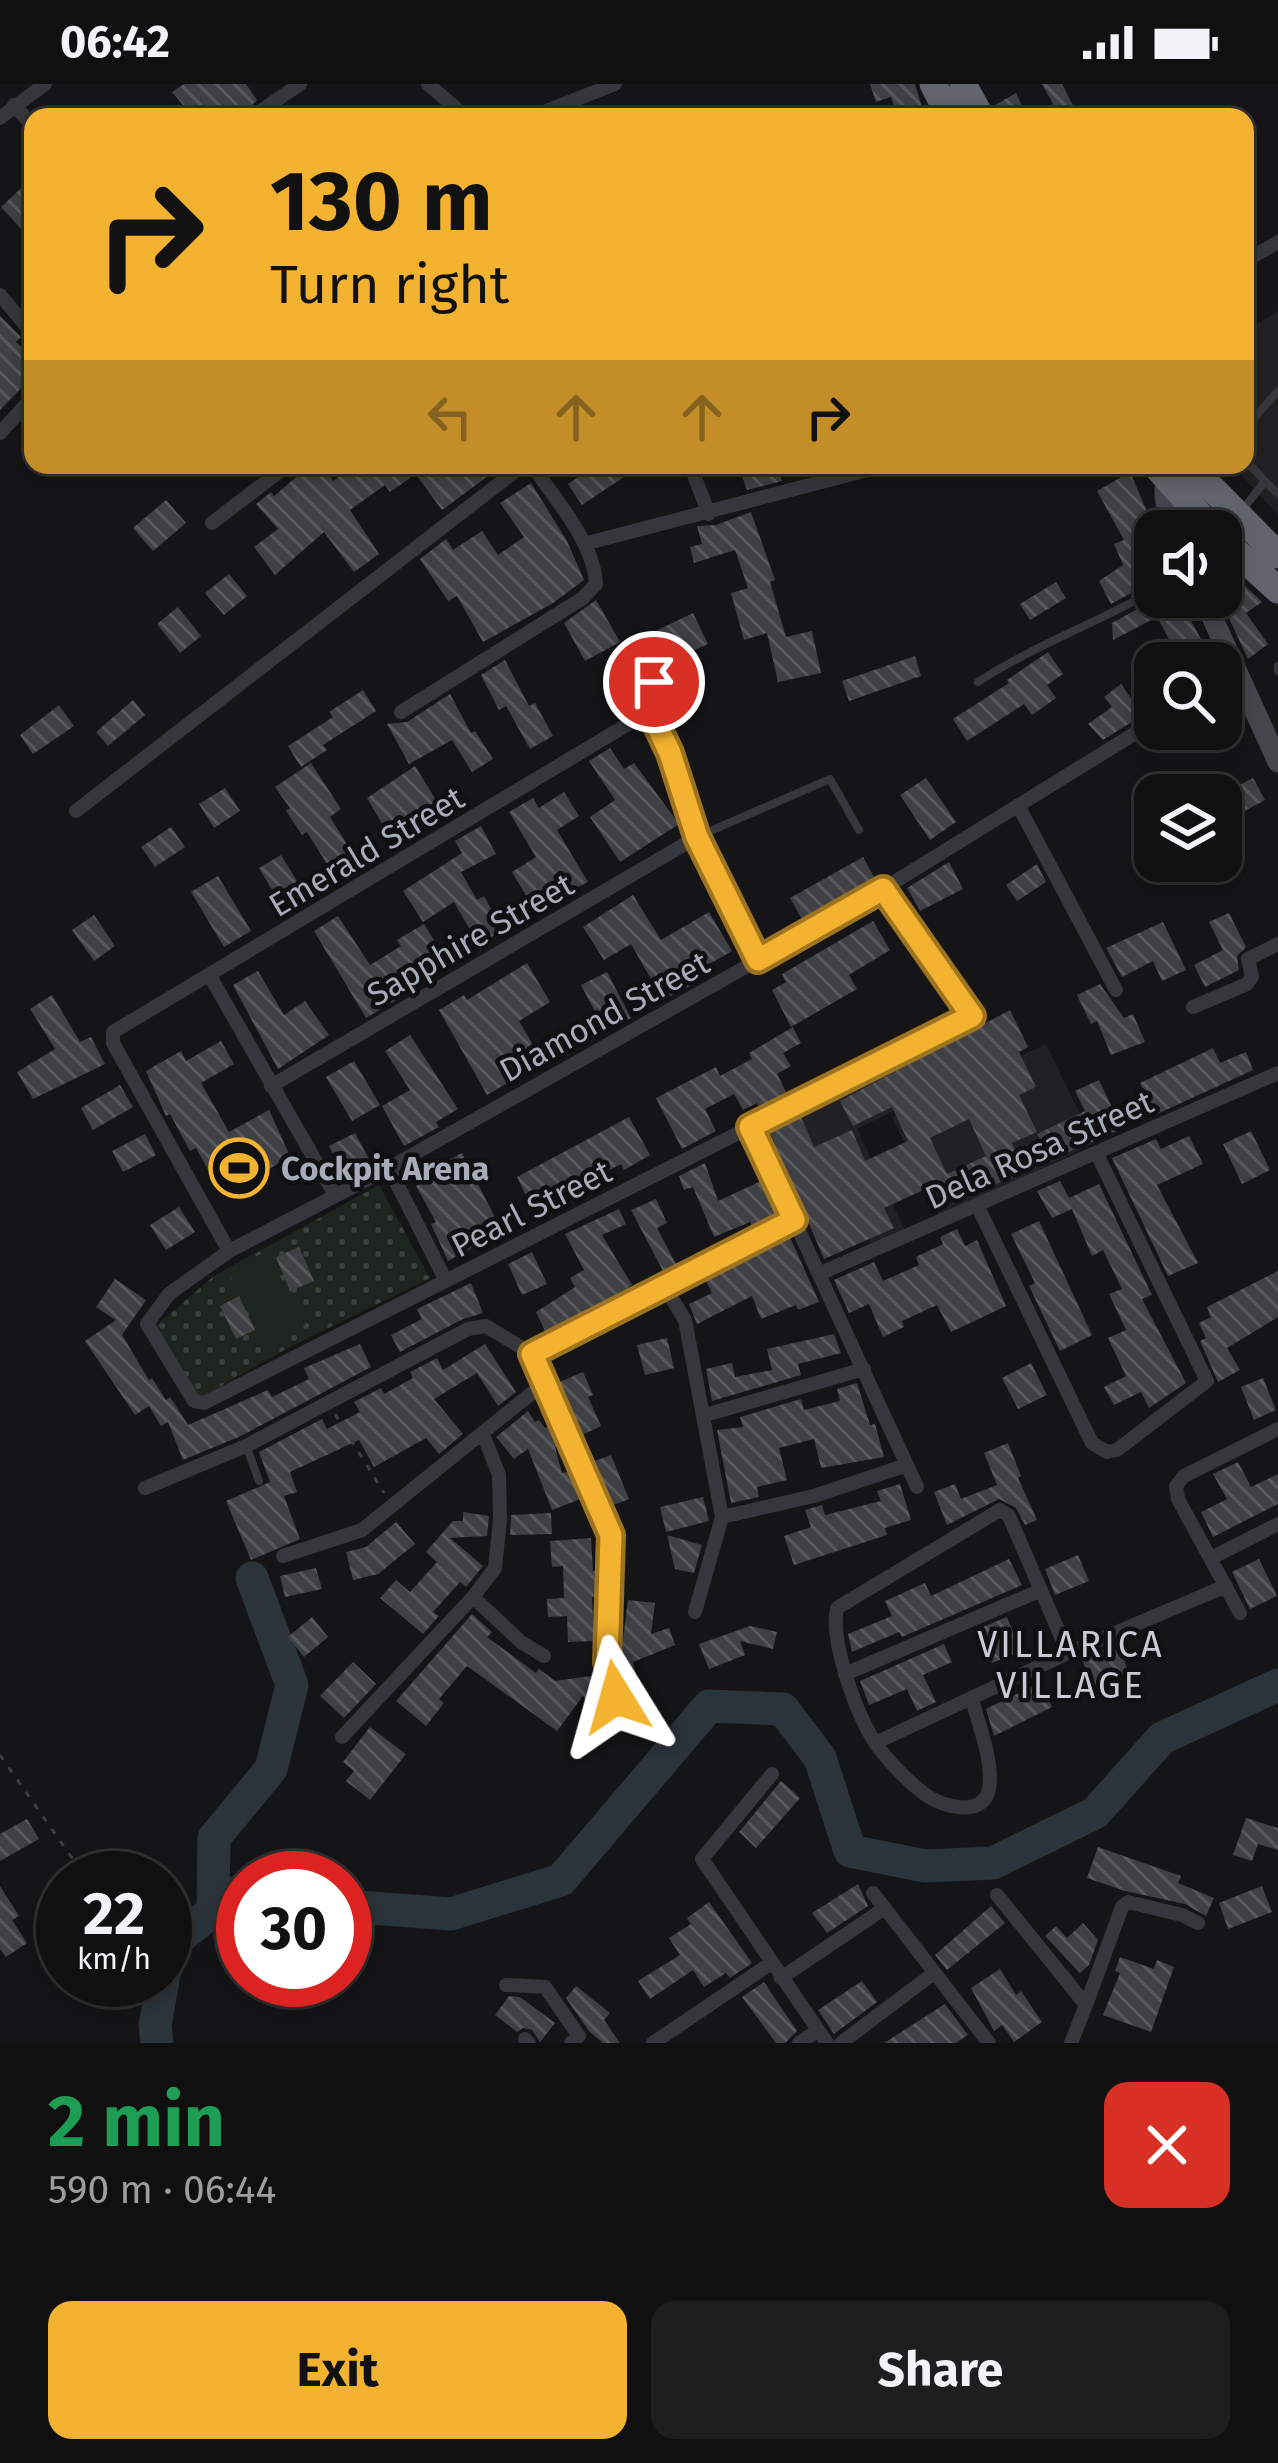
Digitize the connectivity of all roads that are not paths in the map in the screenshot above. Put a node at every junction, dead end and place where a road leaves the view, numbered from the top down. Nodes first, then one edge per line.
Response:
1 (44, 84) edge
2 (300, 84) edge
3 (428, 84) edge
4 (615, 84) edge
5 (14, 105) junction
6 (265, 108) edge
7 (456, 108) edge
8 (554, 108) edge
9 (24, 116) edge
10 (0, 118) edge
11 (0, 296) edge
12 (24, 324) edge
13 (1278, 391) edge
14 (24, 407) edge
15 (1254, 418) edge
16 (0, 434) edge
17 (1254, 469) edge
18 (276, 474) edge
19 (515, 474) edge
20 (533, 474) edge
21 (693, 474) edge
22 (854, 474) edge
23 (1171, 474) edge
24 (1176, 474) edge
25 (1265, 481) junction
26 (1278, 494) edge
27 (1167, 510) edge
28 (1206, 510) edge
29 (1240, 510) edge
30 (709, 514) junction
31 (212, 523) dead end
32 (1242, 538) edge
33 (584, 544) junction
34 (1242, 551) edge
35 (1278, 554) edge
36 (1278, 590) edge
37 (1134, 602) edge
38 (654, 682) dead end
39 (978, 682) dead end
40 (1242, 700) edge
41 (650, 711) junction
42 (401, 712) dead end
43 (1134, 734) edge
44 (1278, 762) edge
45 (1018, 806) junction
46 (76, 811) dead end
47 (859, 830) dead end
48 (697, 837) junction
49 (883, 889) junction
50 (1278, 944) edge
51 (758, 960) junction
52 (210, 976) junction
53 (1116, 989) dead end
54 (1193, 1007) dead end
55 (1278, 1073) edge
56 (272, 1087) junction
57 (750, 1127) junction
58 (1096, 1154) junction
59 (389, 1168) junction
60 (335, 1195) junction
61 (978, 1207) junction
62 (794, 1220) junction
63 (229, 1251) junction
64 (821, 1273) junction
65 (446, 1281) junction
66 (665, 1287) junction
67 (147, 1324) joint
68 (532, 1354) junction
69 (864, 1369) junction
70 (543, 1384) junction
71 (705, 1415) junction
72 (1278, 1429) edge
73 (483, 1434) junction
74 (246, 1446) junction
75 (908, 1465) junction
76 (259, 1481) dead end
77 (917, 1487) dead end
78 (145, 1488) dead end
79 (722, 1517) junction
80 (1278, 1524) edge
81 (284, 1556) dead end
82 (1211, 1558) junction
83 (1226, 1586) junction
84 (1039, 1591) junction
85 (473, 1597) junction
86 (695, 1612) dead end
87 (1240, 1613) dead end
88 (1068, 1653) junction
89 (544, 1656) dead end
90 (845, 1674) junction
91 (616, 1697) dead end
92 (972, 1698) junction
93 (342, 1737) dead end
94 (875, 1743) junction
95 (772, 1774) dead end
96 (873, 1893) dead end
97 (997, 1895) dead end
98 (885, 1908) junction
99 (1198, 1923) dead end
100 (770, 1964) junction
101 (934, 1973) junction
102 (781, 1978) junction
103 (506, 1985) dead end
104 (1086, 2005) junction
105 (822, 2037) edge
106 (986, 2042) edge
107 (572, 2043) edge
108 (652, 2043) edge
109 (799, 2043) edge
110 (841, 2043) edge
111 (1072, 2043) edge

1 - 5 street
2 - 6 street
3 - 7 street
4 - 8 street
5 - 9 street
5 - 10 street
11 - 12 street
13 - 15 lane
14 - 16 street
17 - 25 lane
18 - 31 street
19 - 46 street
20 - 33 street
21 - 30 street
22 - 30 street
23 - 27 main road
24 - 28 highway
25 - 26 lane
25 - 29 lane
30 - 33 street
32 - 35 highway
33 - 42 street
34 - 36 highway
37 - 39 lane
38 - 41 street
40 - 44 main road
41 - 48 street
41 - 52 street, Emerald Street
43 - 45 street, Diamond Street
45 - 49 street, Diamond Street
45 - 53 street
47 - 48 lane
48 - 51 street
48 - 56 street, Sapphire Street
49 - 51 street, Diamond Street
49 - 57 street, Pearl Street
50 - 54 street
51 - 59 street, Diamond Street
52 - 56 street
52 - 63 street, Emerald Street
55 - 58 street, Dela Rosa Street
56 - 60 street
57 - 62 street
57 - 65 street, Pearl Street
58 - 61 street, Dela Rosa Street
58 - 61 street
59 - 60 street, Diamond Street
59 - 65 street
60 - 63 street, Diamond Street
61 - 64 street, Dela Rosa Street
62 - 64 street
62 - 66 street
63 - 67 street, Diamond Street
64 - 69 street
65 - 67 street, Pearl Street
66 - 68 street
66 - 71 street
68 - 70 street
68 - 74 street
69 - 71 street
69 - 75 street
70 - 73 street
70 - 91 street
71 - 79 street
72 - 82 street
73 - 81 street
73 - 85 street
74 - 76 lane
74 - 78 street
75 - 77 street
75 - 79 street
79 - 86 street
80 - 82 street
82 - 83 street
83 - 87 street
83 - 88 street
84 - 88 street
84 - 90 street
84 - 90 street
85 - 89 street
85 - 93 street
88 - 92 street
90 - 94 street
92 - 94 street
92 - 94 street
95 - 100 street
96 - 98 street
97 - 104 street
98 - 101 street
98 - 102 street
99 - 104 street
100 - 102 street
100 - 108 street
101 - 106 street
101 - 110 street
102 - 105 street
103 - 107 street
104 - 111 street
105 - 109 street

